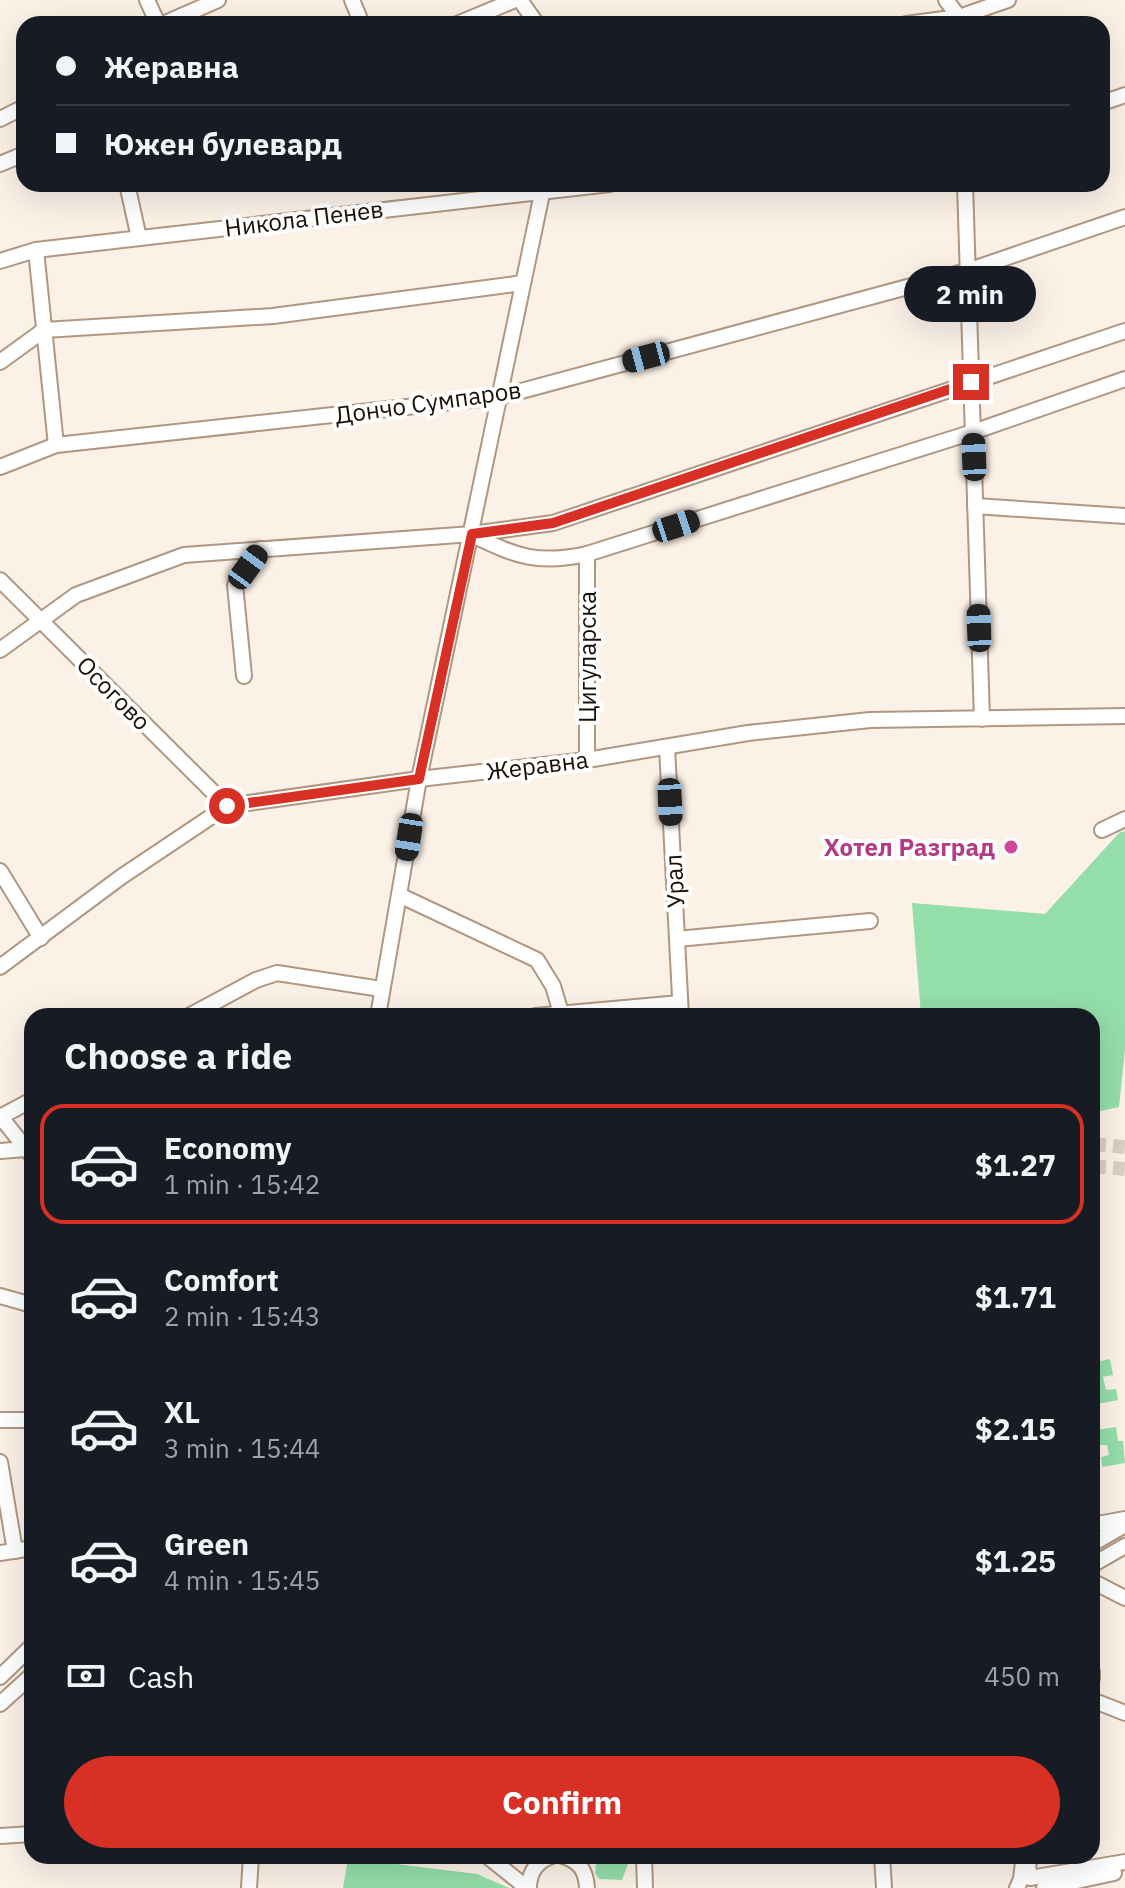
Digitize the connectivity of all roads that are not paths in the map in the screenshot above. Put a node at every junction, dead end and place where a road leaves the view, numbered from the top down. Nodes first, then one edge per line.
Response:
1 (218, 0) edge
2 (517, 0) edge
3 (1008, 0) edge
4 (179, 16) edge
5 (477, 16) edge
6 (530, 16) edge
7 (971, 16) edge
8 (129, 192) edge
9 (503, 192) edge
10 (542, 192) edge
11 (965, 192) edge
12 (1125, 217) edge
13 (139, 238) junction
14 (36, 250) junction
15 (0, 261) edge
16 (967, 271) junction
17 (523, 283) junction
18 (44, 330) junction
19 (1125, 331) edge
20 (0, 362) edge
21 (1125, 379) edge
22 (971, 387) junction
23 (499, 397) junction
24 (973, 425) junction
25 (56, 445) junction
26 (0, 467) edge
27 (975, 506) junction
28 (1125, 516) edge
29 (472, 534) junction
30 (261, 549) junction
31 (587, 554) junction
32 (0, 580) edge
33 (42, 620) junction
34 (0, 650) edge
35 (244, 676) dead end
36 (1125, 716) edge
37 (982, 719) junction
38 (667, 747) junction
39 (587, 760) junction
40 (419, 779) junction
41 (227, 806) junction
42 (1125, 819) edge
43 (1102, 830) dead end
44 (0, 871) edge
45 (399, 895) junction
46 (870, 921) dead end
47 (41, 938) junction
48 (677, 939) junction
49 (0, 967) edge
50 (381, 989) junction
51 (204, 1008) edge
52 (379, 1008) edge
53 (560, 1008) edge
54 (681, 1008) edge
55 (24, 1104) edge
56 (0, 1116) edge
57 (24, 1147) edge
58 (0, 1151) edge
59 (24, 1153) edge
60 (0, 1296) edge
61 (24, 1303) edge
62 (0, 1420) edge
63 (24, 1420) edge
64 (0, 1462) edge
65 (1125, 1519) edge
66 (1100, 1524) edge
67 (1125, 1525) edge
68 (1100, 1539) edge
69 (1125, 1546) edge
70 (8, 1552) edge
71 (1100, 1560) edge
72 (1100, 1585) edge
73 (1125, 1598) edge
74 (24, 1654) edge
75 (0, 1677) edge
76 (24, 1682) edge
77 (1100, 1703) edge
78 (0, 1704) edge
79 (1125, 1713) edge
80 (24, 1834) edge
81 (0, 1836) edge
82 (1125, 1862) edge
83 (250, 1864) edge
84 (497, 1864) edge
85 (538, 1864) edge
86 (582, 1864) edge
87 (644, 1864) edge
88 (882, 1864) edge
89 (1024, 1864) edge
90 (1028, 1864) edge
91 (1125, 1871) edge
92 (249, 1888) edge
93 (528, 1888) edge
94 (587, 1888) edge
95 (645, 1888) edge
96 (884, 1888) edge
97 (1017, 1888) edge
98 (1044, 1888) edge

1 - 4 street
2 - 5 street
2 - 6 street
3 - 7 street
8 - 13 street
9 - 13 street, Никола Пенев
10 - 17 street
11 - 16 street
12 - 16 street, Дончо Сумпаров
13 - 14 street, Никола Пенев
14 - 15 street, Никола Пенев
14 - 18 street
16 - 22 street
16 - 23 street, Дончо Сумпаров
17 - 18 street
17 - 23 street
18 - 20 street
18 - 25 street
19 - 22 street
21 - 24 street
22 - 24 street
22 - 29 street
23 - 25 street, Дончо Сумпаров
23 - 29 street
24 - 27 street
24 - 31 street
25 - 26 street, Дончо Сумпаров
27 - 28 street
27 - 37 street
29 - 30 street
29 - 31 street
29 - 40 street
30 - 33 street
30 - 35 street
31 - 39 street, Цигуларска
32 - 33 street, Осогово
33 - 34 street
33 - 41 street, Осогово
36 - 37 street, Жеравна
37 - 38 street, Жеравна
38 - 39 street, Жеравна
38 - 48 street, Урал
39 - 40 street, Жеравна
40 - 41 street, Жеравна
40 - 45 street
41 - 47 street, Жеравна
42 - 43 street
44 - 47 street
45 - 50 street
45 - 53 street
46 - 48 street
47 - 49 street, Жеравна
48 - 54 street, Урал
50 - 51 street
50 - 52 street
55 - 56 street
56 - 57 street
58 - 59 street
60 - 61 street
62 - 63 street
64 - 70 street
65 - 66 street
67 - 68 street
69 - 71 street
72 - 73 street
74 - 75 street
76 - 78 street
77 - 79 street
80 - 81 street
82 - 90 street
83 - 92 street
84 - 93 street
85 - 93 street
86 - 94 street
87 - 95 street
88 - 96 street
89 - 97 street
91 - 98 street

